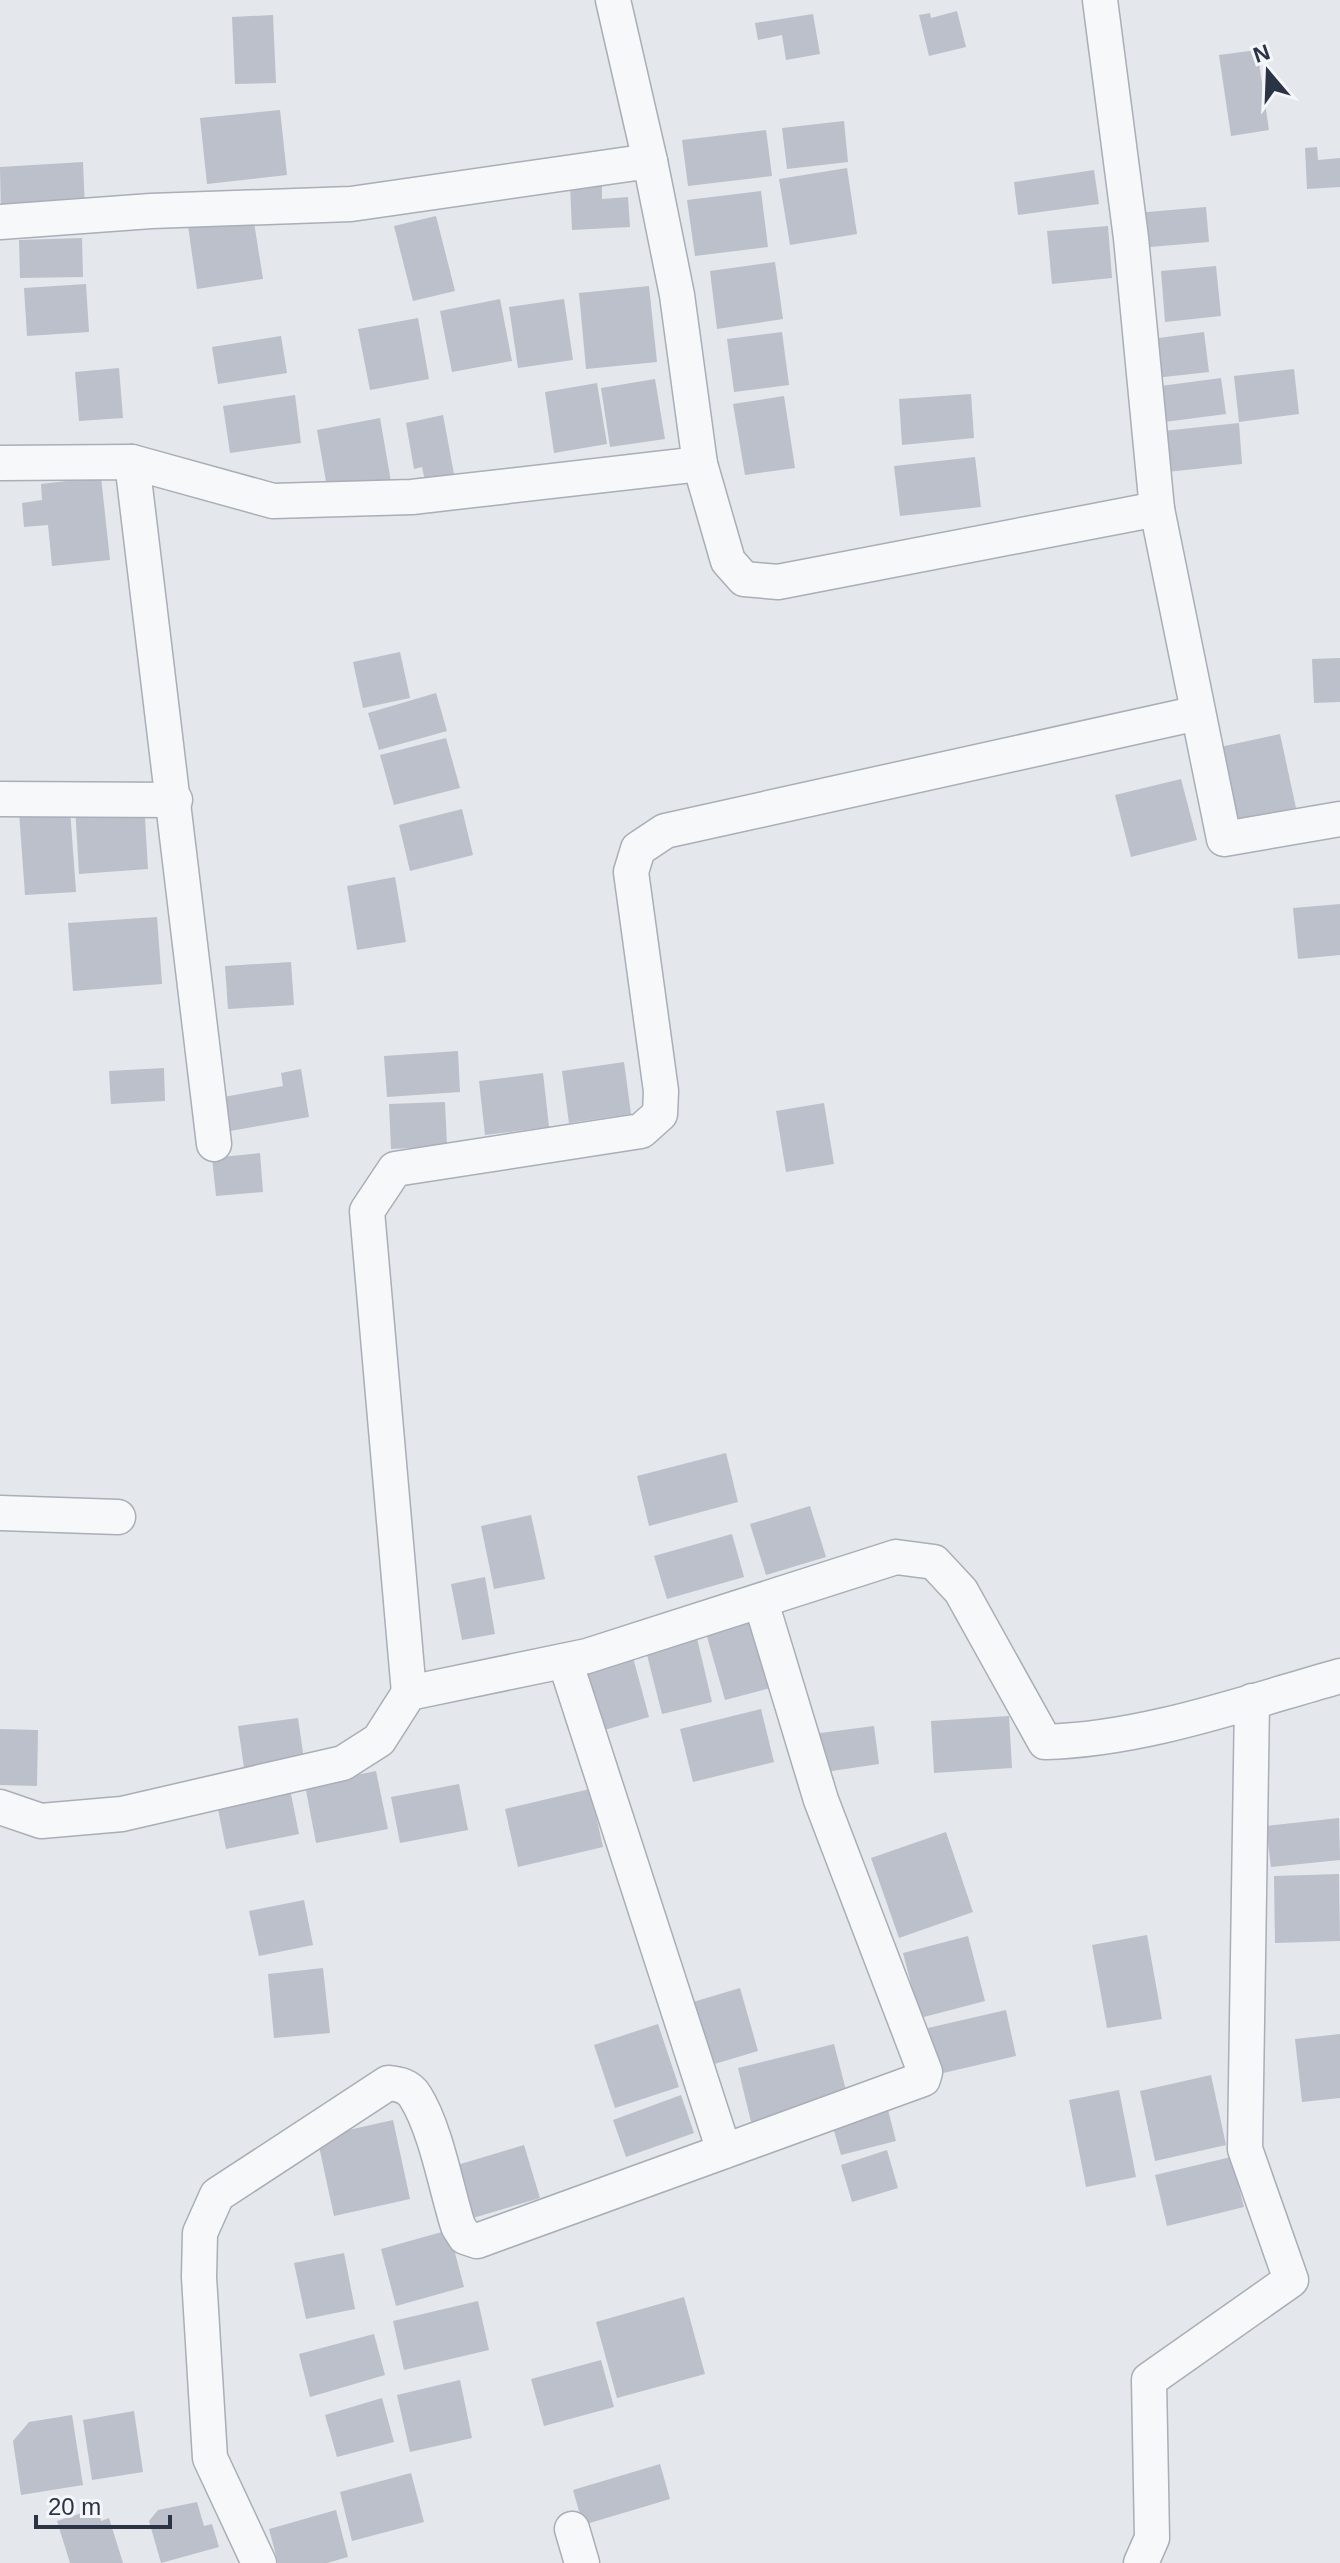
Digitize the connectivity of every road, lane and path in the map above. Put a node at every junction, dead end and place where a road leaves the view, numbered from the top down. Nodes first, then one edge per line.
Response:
1 (613, 0) edge
2 (1100, 0) edge
3 (650, 161) junction
4 (0, 222) edge
5 (132, 462) junction
6 (0, 463) edge
7 (700, 464) junction
8 (1157, 509) junction
9 (1198, 713) junction
10 (0, 799) edge
11 (175, 800) junction
12 (1340, 819) edge
13 (214, 1144) dead end
14 (0, 1513) edge
15 (118, 1517) dead end
16 (761, 1602) junction
17 (565, 1661) junction
18 (1340, 1676) edge
19 (409, 1693) junction
20 (1252, 1701) junction
21 (0, 1807) edge
22 (724, 2151) junction
23 (572, 2529) dead end
24 (259, 2563) edge
25 (582, 2563) edge
26 (1141, 2563) edge

1 - 3 street
2 - 8 street
3 - 4 street
3 - 7 street
5 - 6 street
5 - 7 street
5 - 11 street
7 - 8 street
8 - 9 street
9 - 12 street
9 - 19 street
10 - 11 street
11 - 13 street
14 - 15 street
16 - 17 street
16 - 20 street
16 - 22 street
17 - 19 street
17 - 22 street
18 - 20 street
19 - 21 street
20 - 26 street
22 - 24 street
23 - 25 street

